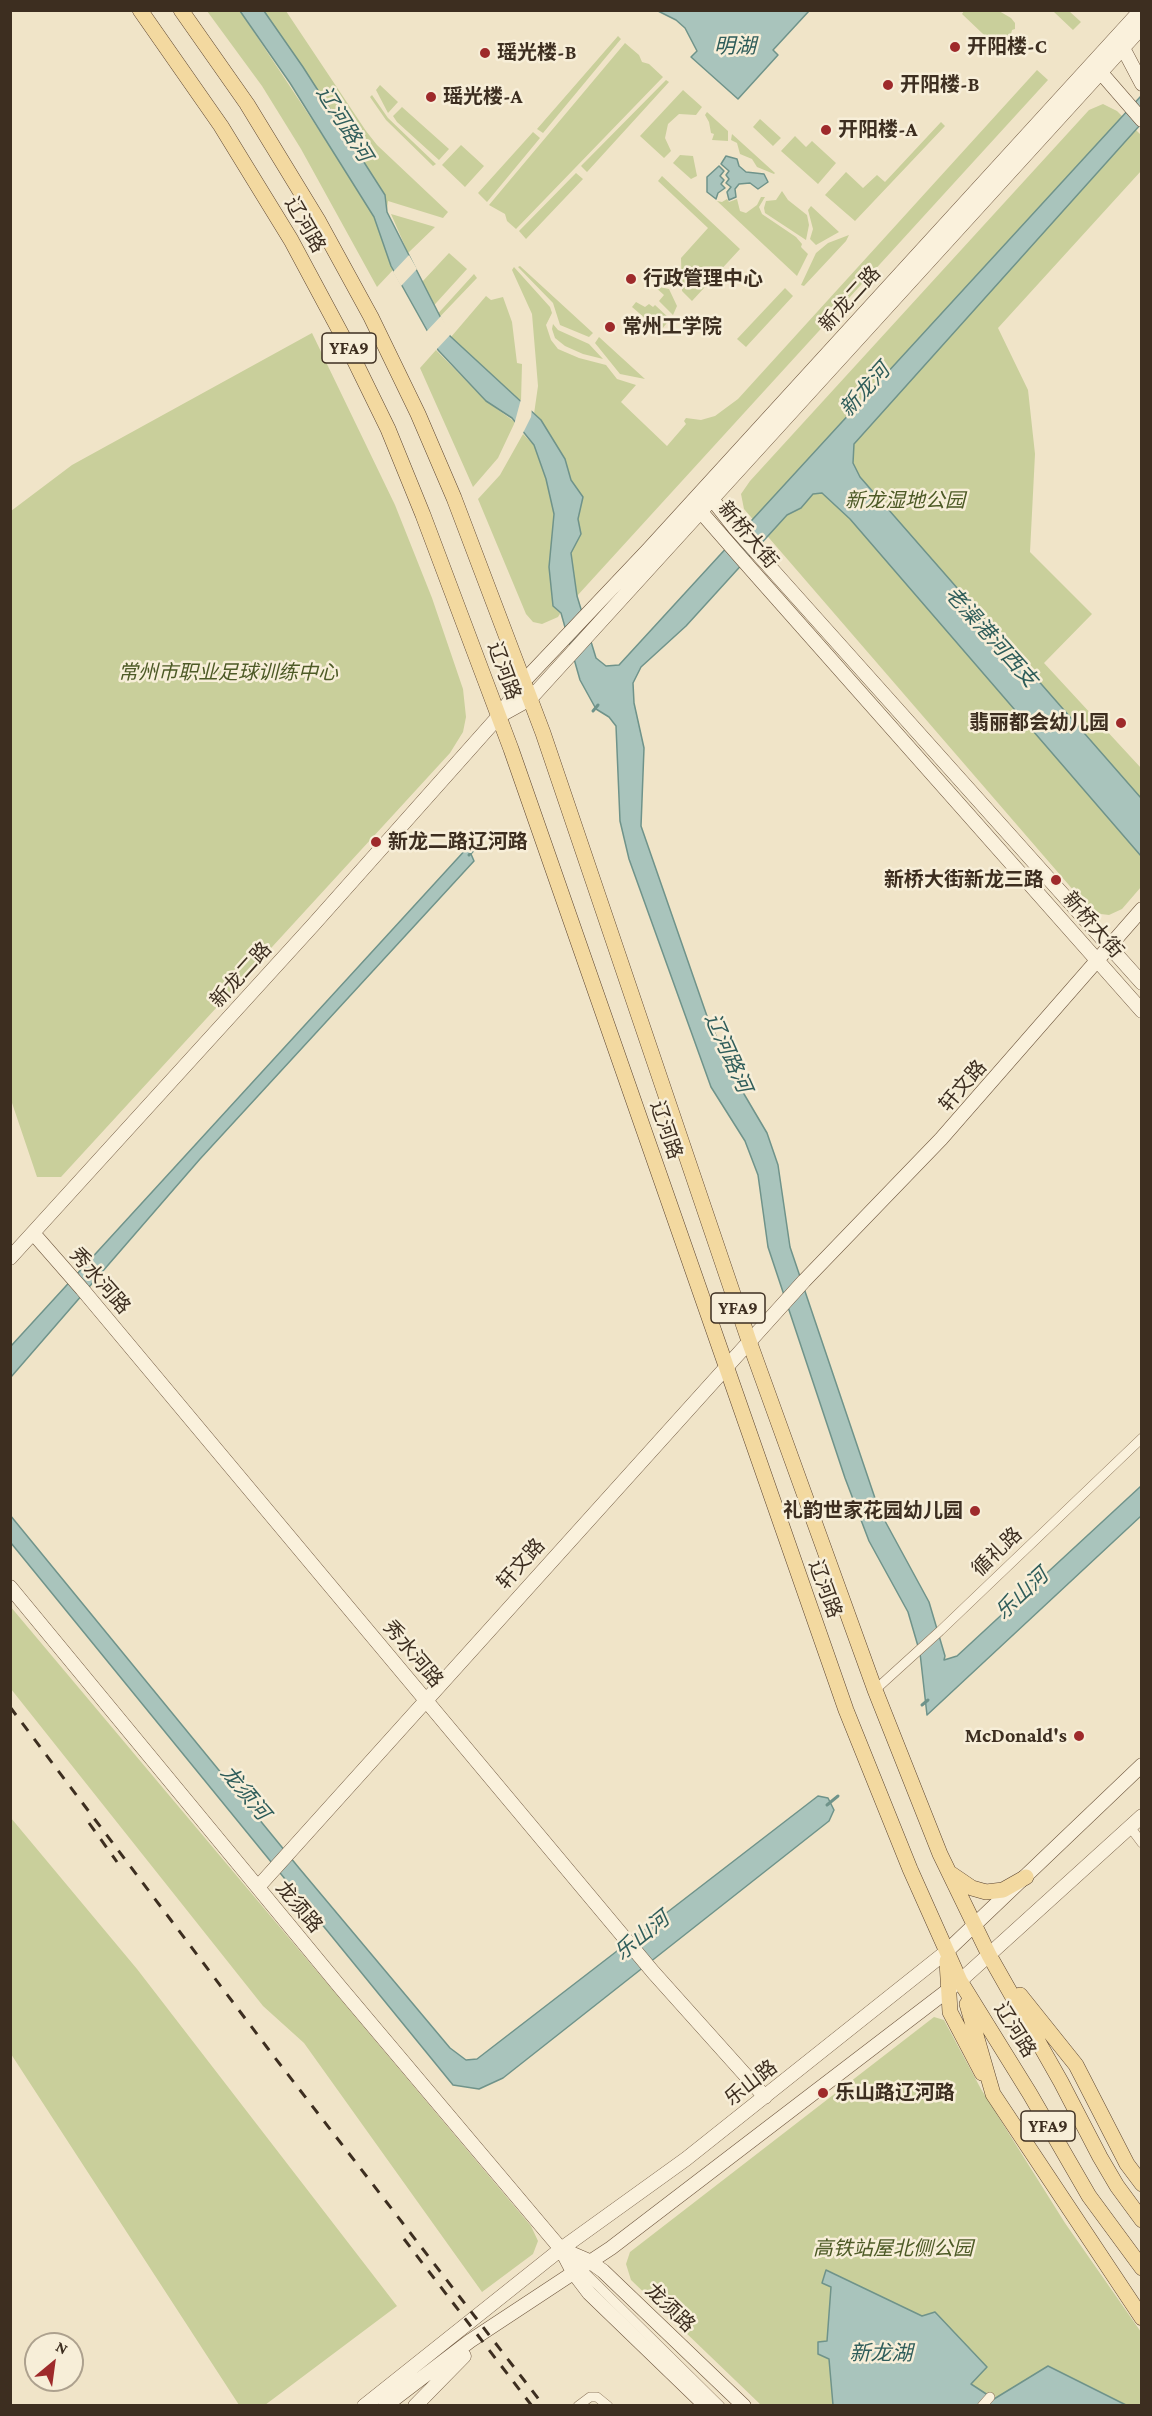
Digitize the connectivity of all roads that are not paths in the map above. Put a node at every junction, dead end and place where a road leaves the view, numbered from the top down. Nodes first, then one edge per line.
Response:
1 (140, 10) edge
2 (181, 10) edge
3 (1141, 10) edge
4 (1142, 27) edge
5 (1119, 44) junction
6 (1097, 68) junction
7 (1142, 84) edge
8 (1142, 120) edge
9 (698, 496) junction
10 (712, 499) junction
11 (701, 512) junction
12 (523, 682) junction
13 (530, 699) junction
14 (498, 716) junction
15 (1142, 909) edge
16 (1108, 945) junction
17 (1097, 959) junction
18 (1142, 983) edge
19 (1142, 1011) edge
20 (33, 1233) junction
21 (10, 1257) edge
22 (749, 1341) junction
23 (725, 1367) junction
24 (1142, 1438) edge
25 (10, 1587) edge
26 (875, 1690) junction
27 (427, 1700) junction
28 (1142, 1765) edge
29 (1142, 1816) edge
30 (1130, 1827) junction
31 (1142, 1843) edge
32 (949, 1872) junction
33 (1026, 1877) junction
34 (258, 1887) junction
35 (976, 1926) junction
36 (946, 1952) junction
37 (989, 1955) junction
38 (954, 1985) junction
39 (765, 2097) junction
40 (1142, 2184) edge
41 (1142, 2220) edge
42 (561, 2249) junction
43 (581, 2267) junction
44 (1142, 2268) edge
45 (511, 2313) junction
46 (1142, 2318) edge
47 (990, 2397) dead end
48 (364, 2406) edge
49 (385, 2406) edge
50 (415, 2406) edge
51 (578, 2406) edge
52 (608, 2406) edge
53 (706, 2406) edge
54 (720, 2406) edge
55 (744, 2406) edge
56 (982, 2406) edge

1 - 14 main road, 辽河路 / YFA9
2 - 12 main road, 辽河路 / YFA9
3 - 5 street, 新龙二路
4 - 5 street, 新龙二路
5 - 6 street, 新龙二路
5 - 7 street
6 - 8 street
6 - 9 street, 新龙二路
6 - 10 street, 新龙二路
9 - 10 street, 新桥大街
9 - 11 street, 新桥大街
9 - 12 street, 新龙二路
10 - 11 street, 新龙二路
10 - 16 street, 新桥大街
11 - 13 street, 新龙二路
11 - 17 street, 新桥大街
12 - 13 main road, 辽河路 / YFA9
12 - 14 street, 新龙二路
13 - 14 street, 新龙二路
13 - 22 main road, 辽河路 / YFA9
14 - 20 street, 新龙二路
14 - 23 main road, 辽河路 / YFA9
15 - 16 street, 轩文路
16 - 17 street, 轩文路
16 - 18 street, 新桥大街
17 - 19 street, 新桥大街
17 - 22 street, 轩文路
20 - 21 street, 新龙二路
20 - 27 street, 秀水河路
22 - 23 street, 轩文路
22 - 26 main road, 辽河路 / YFA9
23 - 27 street, 轩文路
23 - 36 main road, 辽河路 / YFA9
24 - 26 street, 循礼路
25 - 34 street, 龙须路
26 - 32 main road, 辽河路 / YFA9
27 - 34 street, 轩文路
27 - 39 street, 秀水河路
28 - 33 street, 乐山路
29 - 30 street
30 - 31 street
30 - 37 street
32 - 33 main road
32 - 35 main road, 辽河路 / YFA9
33 - 35 street, 乐山路
34 - 42 street, 龙须路
35 - 36 street, 乐山路
35 - 37 main road, 辽河路 / YFA9
36 - 38 main road, 辽河路 / YFA9
36 - 39 street, 乐山路
37 - 38 street
37 - 40 main road
37 - 41 main road, 辽河路 / YFA9
38 - 43 street
38 - 44 main road, 辽河路 / YFA9
38 - 46 main road
39 - 42 street, 乐山路
42 - 43 street, 龙须路
42 - 48 street, 乐山路
43 - 45 street
43 - 53 street, 龙须路
43 - 54 street
43 - 55 street, 龙须路
45 - 49 street
45 - 50 street
47 - 56 street
51 - 52 street

